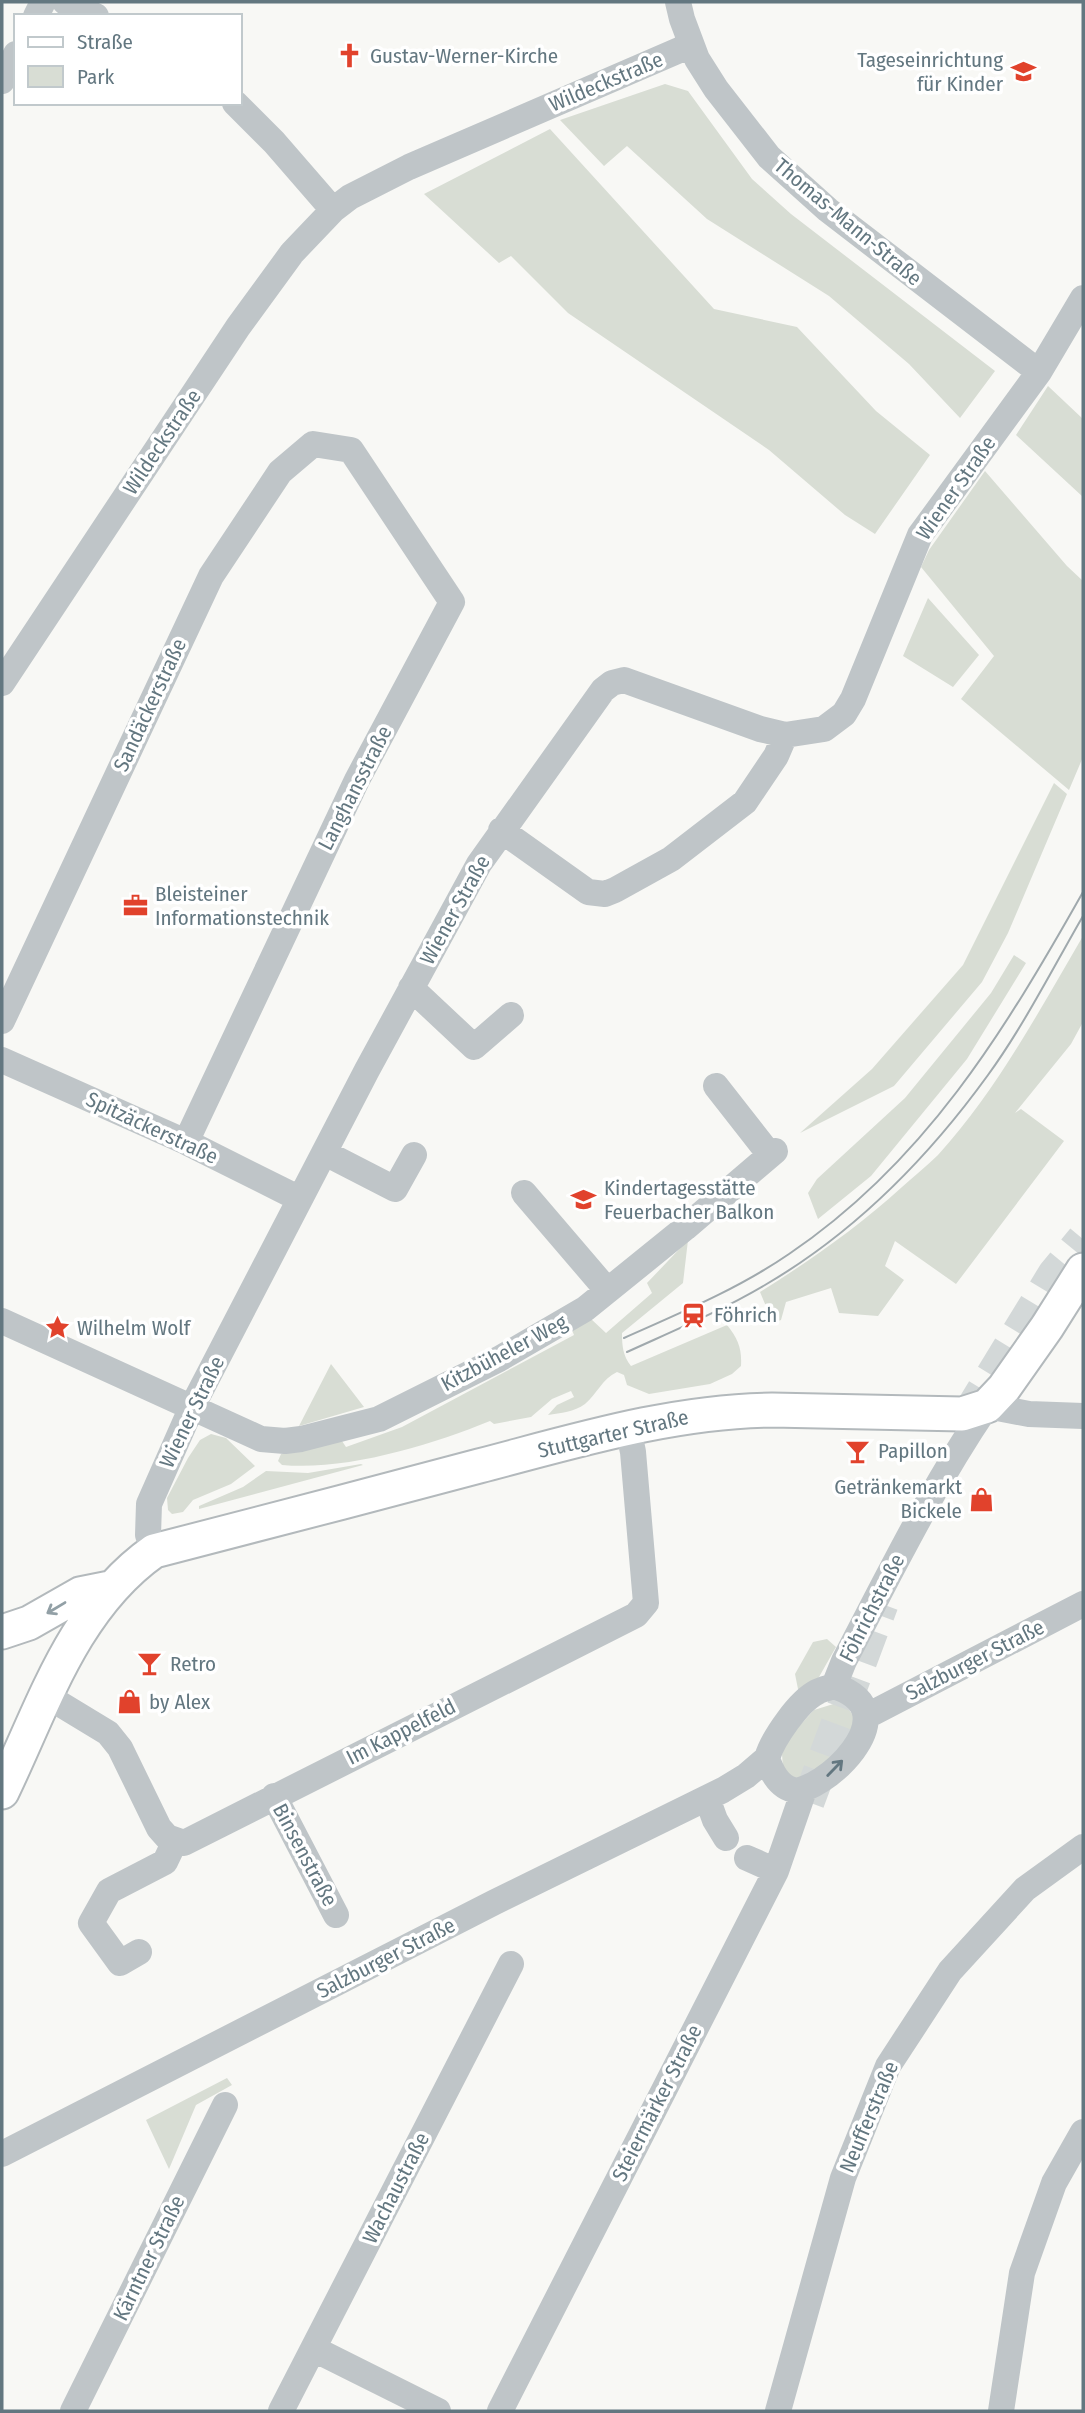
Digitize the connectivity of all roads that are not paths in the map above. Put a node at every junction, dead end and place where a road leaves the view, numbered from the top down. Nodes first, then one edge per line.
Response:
1 (65, 2) edge
2 (678, 2) edge
3 (92, 14) edge
4 (691, 45) junction
5 (14, 58) edge
6 (2, 81) edge
7 (237, 105) edge
8 (333, 210) junction
9 (1083, 298) edge
10 (1040, 373) junction
11 (351, 450) joint
12 (2, 682) edge
13 (785, 735) junction
14 (501, 830) junction
15 (411, 988) junction
16 (511, 1015) dead end
17 (2, 1021) edge
18 (2, 1060) edge
19 (716, 1086) dead end
20 (186, 1142) junction
21 (325, 1153) junction
22 (414, 1154) dead end
23 (524, 1193) dead end
24 (300, 1199) junction
25 (1083, 1270) edge
26 (607, 1290) junction
27 (2, 1321) edge
28 (986, 1406) junction
29 (191, 1409) junction
30 (1083, 1416) edge
31 (628, 1428) junction
32 (154, 1551) junction
33 (110, 1588) junction
34 (1083, 1604) edge
35 (2, 1632) edge
36 (66, 1656) junction
37 (834, 1686) junction
38 (47, 1696) junction
39 (867, 1716) junction
40 (766, 1758) junction
41 (804, 1790) junction
42 (2, 1792) edge
43 (274, 1796) junction
44 (707, 1798) junction
45 (726, 1838) dead end
46 (175, 1841) junction
47 (1083, 1847) edge
48 (747, 1858) dead end
49 (776, 1871) junction
50 (336, 1915) dead end
51 (139, 1952) dead end
52 (511, 1964) dead end
53 (225, 2105) dead end
54 (1083, 2132) edge
55 (2, 2154) edge
56 (314, 2348) junction
57 (73, 2411) edge
58 (281, 2411) edge
59 (439, 2411) edge
60 (500, 2411) edge
61 (778, 2411) edge
62 (1001, 2411) edge

1 - 3 street
2 - 4 street, Thomas-Mann-Straße
4 - 8 street, Wildeckstraße
4 - 10 street, Thomas-Mann-Straße
5 - 6 street
7 - 8 street
8 - 12 street, Wildeckstraße
9 - 10 street, Wiener Straße
10 - 13 street, Wiener Straße
11 - 17 street, Sandäckerstraße
11 - 20 street, Langhansstraße
13 - 14 street, Wiener Straße
13 - 14 street
14 - 15 street, Wiener Straße
15 - 16 street
15 - 21 street, Wiener Straße
18 - 20 street, Spitzäckerstraße
19 - 26 street, Kitzbüheler Weg
20 - 24 street, Spitzäckerstraße
21 - 22 street
21 - 24 street, Wiener Straße
23 - 26 street
24 - 29 street, Wiener Straße
25 - 28 main road, Föhrichstraße
26 - 29 street, Kitzbüheler Weg
27 - 29 street, Kitzbüheler Weg
28 - 30 street, Stuttgarter Straße
28 - 31 main road, Stuttgarter Straße
28 - 37 street, Föhrichstraße
29 - 32 street, Wiener Straße
31 - 32 main road, Stuttgarter Straße
31 - 43 street, Im Kappelfeld
32 - 33 main road
33 -> 35 main road
33 - 36 main road
34 - 39 street, Salzburger Straße
35 - 36 main road
36 - 38 main road
37 - 39 street
37 - 40 street, Föhrichstraße
38 - 42 main road
38 - 46 street
41 -> 39 street
40 - 41 street
40 - 44 street, Salzburger Straße
41 - 49 street, Steiermärker Straße
43 - 46 street, Im Kappelfeld
43 - 50 street, Binsenstraße
44 - 45 street
44 - 55 street, Salzburger Straße
46 - 51 street
47 - 61 street, Neufferstraße
48 - 49 street
49 - 60 street, Steiermärker Straße
52 - 56 street, Wachaustraße
53 - 57 street, Kärntner Straße
54 - 62 street
56 - 58 street, Wachaustraße
56 - 59 street

